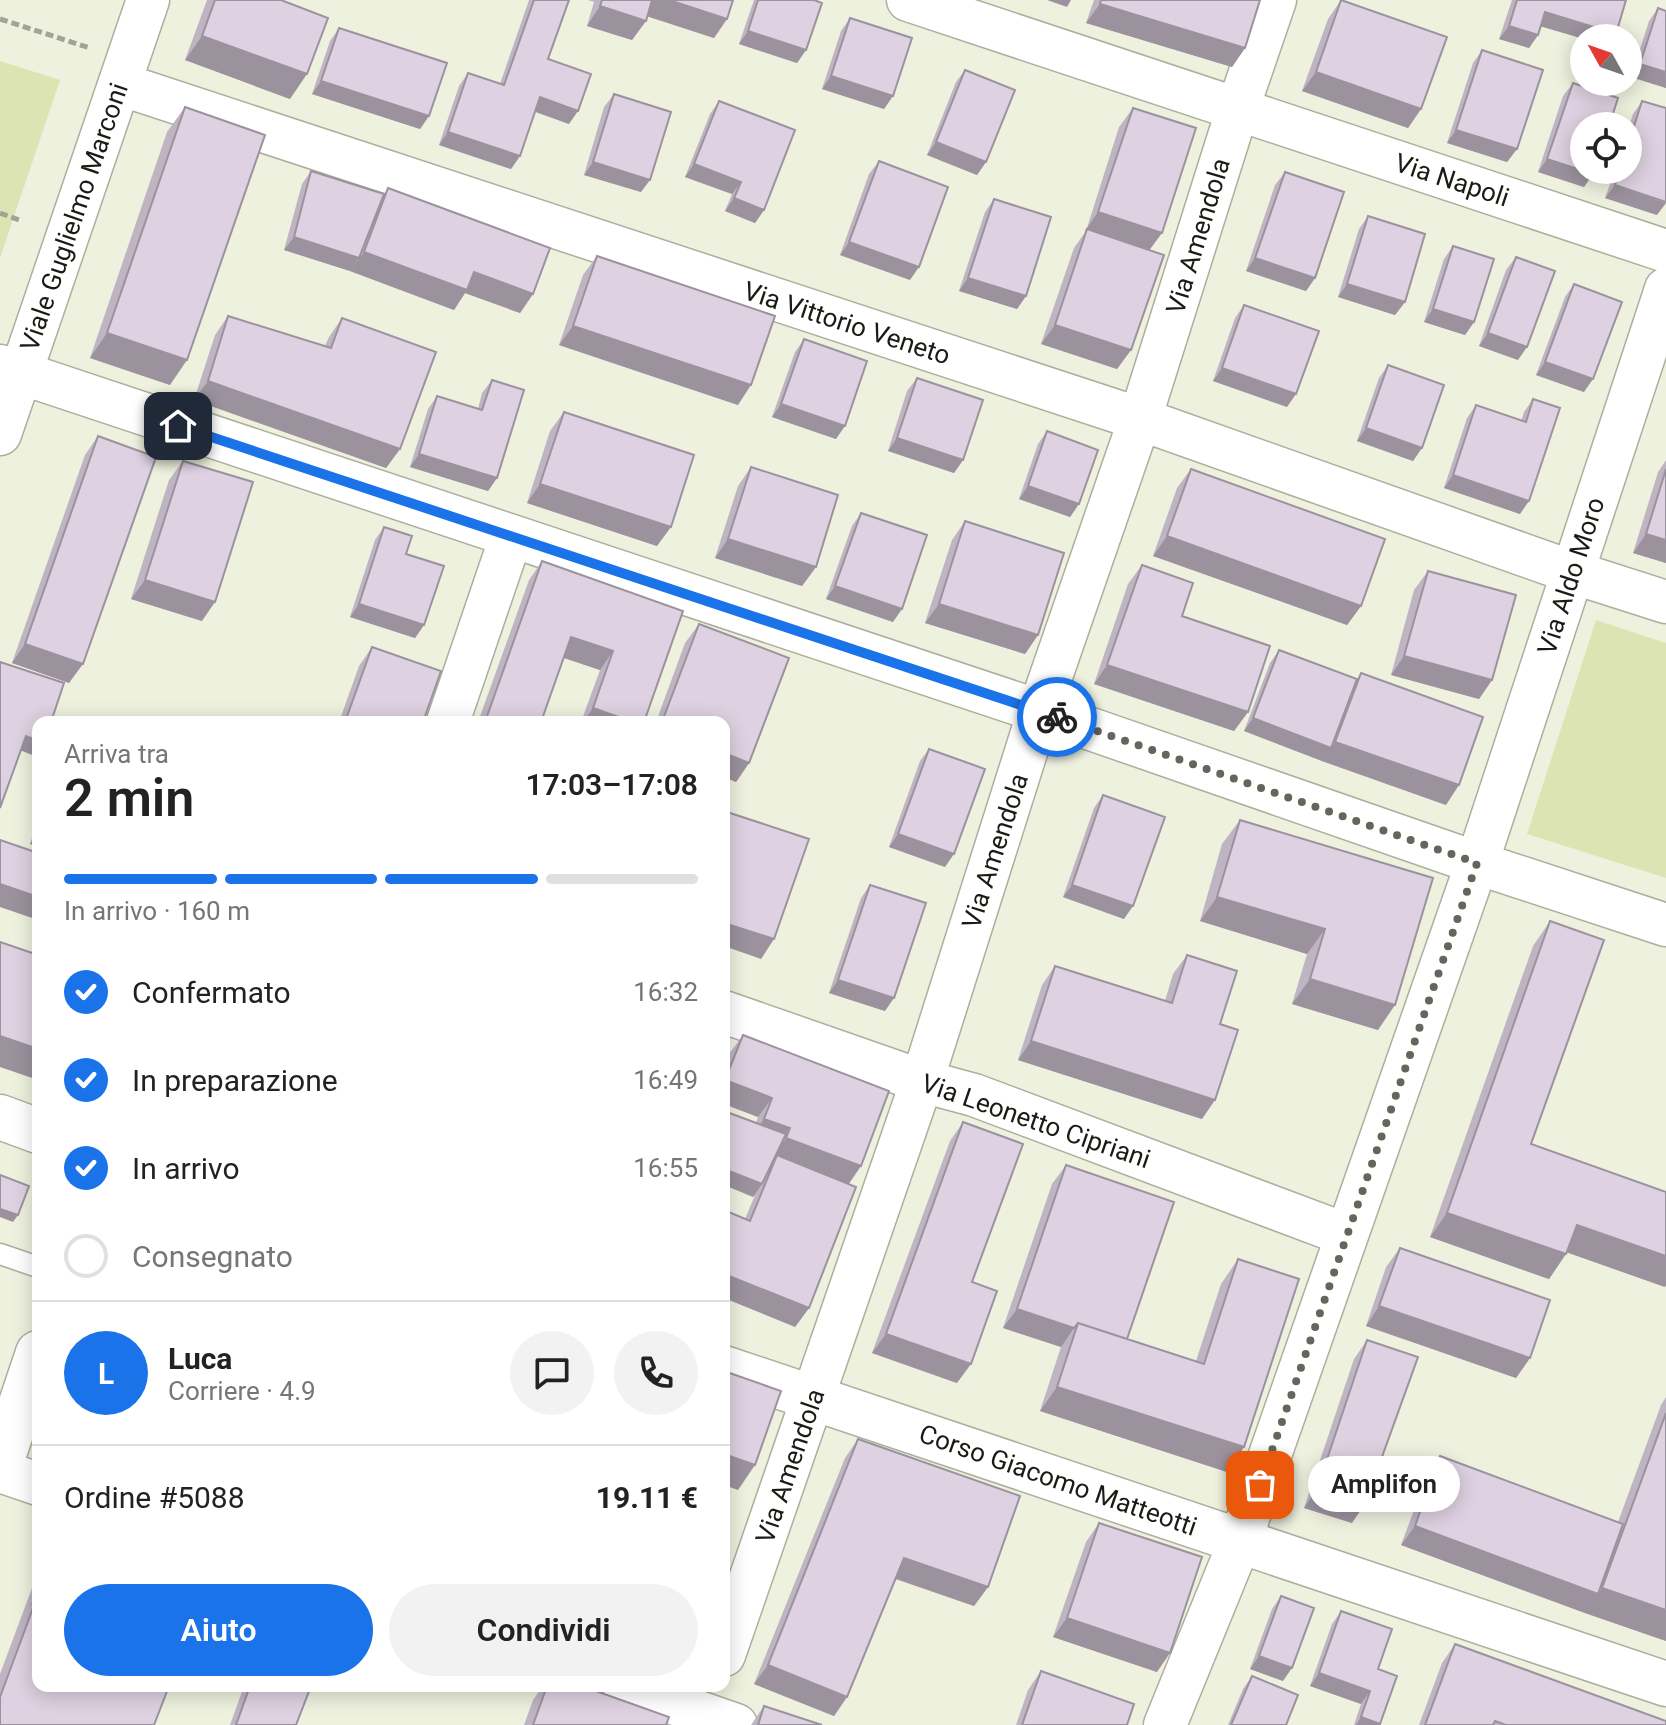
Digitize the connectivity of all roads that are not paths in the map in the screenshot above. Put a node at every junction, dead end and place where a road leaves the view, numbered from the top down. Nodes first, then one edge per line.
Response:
1 (148, 0) edge
2 (908, 0) edge
3 (1275, 0) edge
4 (124, 72) junction
5 (1238, 108) junction
6 (1666, 251) edge
7 (1666, 289) edge
8 (10, 370) edge
9 (1140, 419) junction
10 (0, 434) edge
11 (511, 537) junction
12 (1572, 572) junction
13 (1666, 602) edge
14 (1039, 711) junction
15 (450, 716) edge
16 (1477, 863) junction
17 (1666, 925) edge
18 (730, 1014) edge
19 (922, 1081) junction
20 (0, 1117) edge
21 (32, 1129) edge
22 (1347, 1235) junction
23 (0, 1254) edge
24 (32, 1265) edge
25 (730, 1370) edge
26 (32, 1371) edge
27 (814, 1398) junction
28 (0, 1468) edge
29 (32, 1481) edge
30 (1240, 1541) junction
31 (730, 1638) edge
32 (1666, 1684) edge
33 (650, 1692) edge
34 (718, 1708) edge
35 (1165, 1725) edge

1 - 4 street, Viale Guglielmo Marconi
2 - 5 street, Via Napoli
3 - 5 street, Via Amendola
4 - 8 street, Viale Guglielmo Marconi
4 - 9 street, Via Vittorio Veneto
5 - 6 street, Via Napoli
5 - 9 street, Via Amendola
7 - 12 street, Via Aldo Moro
8 - 10 street, Viale Guglielmo Marconi
8 - 11 street
9 - 12 street, Via Vittorio Veneto
9 - 14 street, Via Amendola
11 - 14 street
11 - 15 street
12 - 13 street, Via Vittorio Veneto
12 - 16 street, Via Aldo Moro
14 - 16 street
14 - 19 street, Via Amendola
16 - 17 street
16 - 22 street, Via Aldo Moro
18 - 19 street, Via Leonetto Cipriani
19 - 22 street, Via Leonetto Cipriani
19 - 27 street, Via Amendola
20 - 21 street
22 - 30 street, Via Aldo Moro
23 - 24 lane
25 - 27 street, Corso Giacomo Matteotti
26 - 28 street
27 - 30 street, Corso Giacomo Matteotti
27 - 31 street, Via Amendola
28 - 29 street
30 - 32 street, Corso Giacomo Matteotti
30 - 35 street, Via Aldo Moro
33 - 34 street

